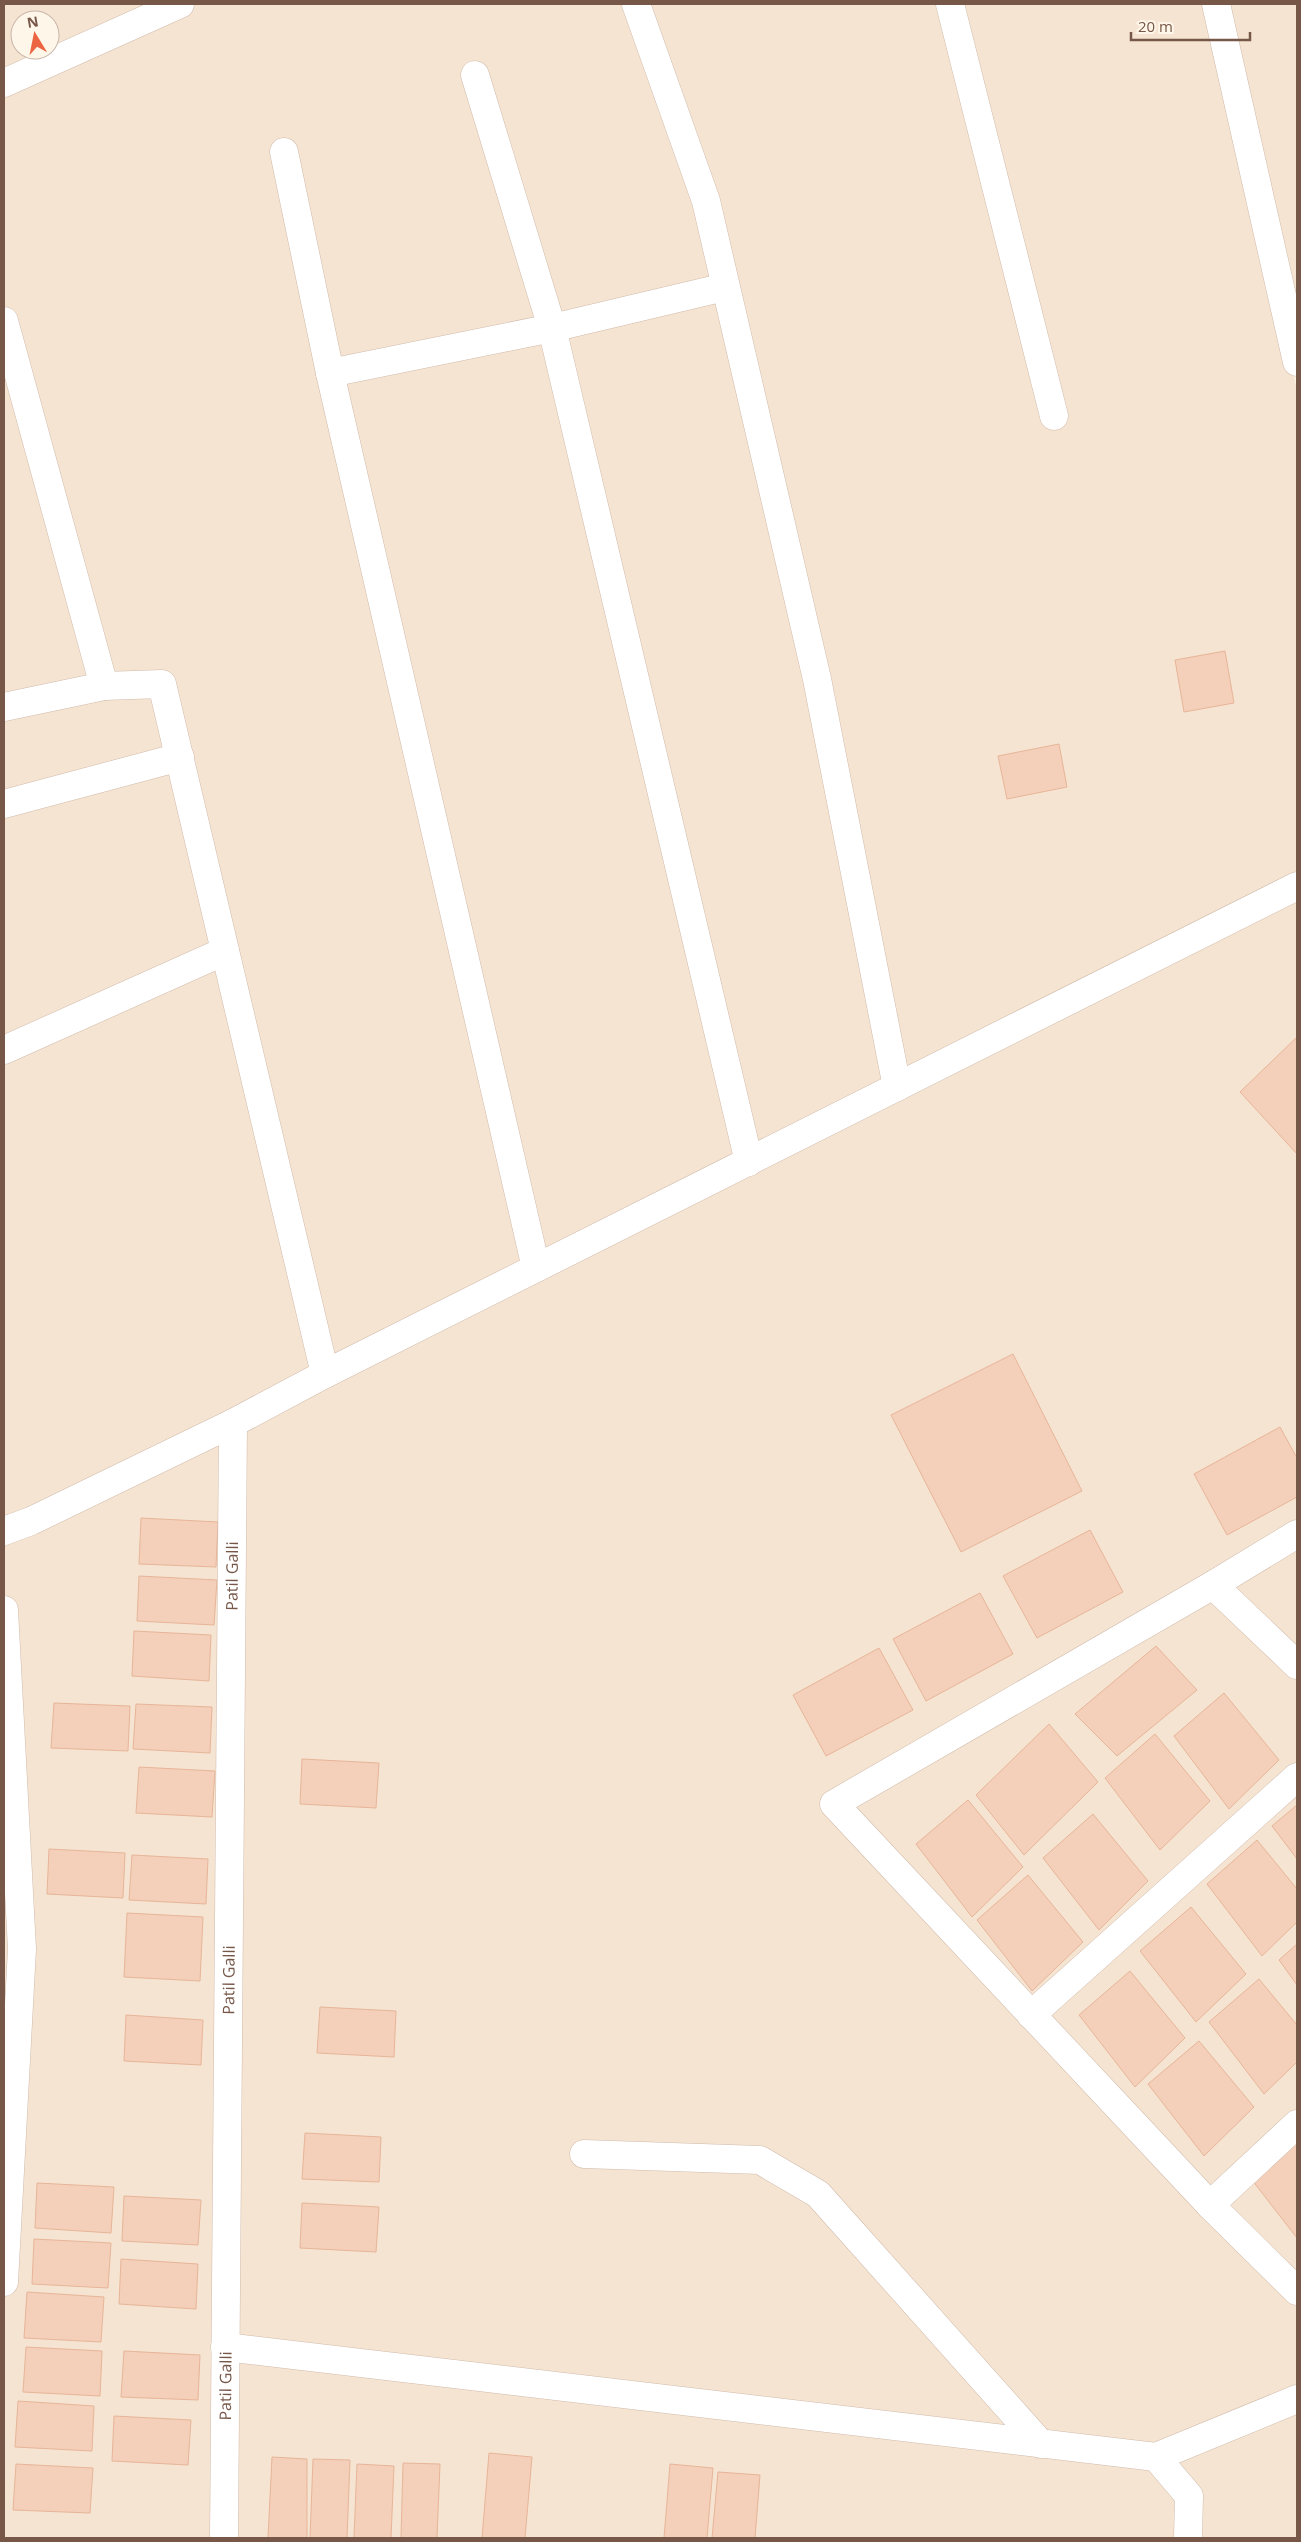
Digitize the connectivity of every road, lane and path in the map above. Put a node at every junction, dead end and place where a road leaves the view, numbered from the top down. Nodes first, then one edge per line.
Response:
1 (180, 4) edge
2 (636, 4) edge
3 (950, 4) edge
4 (1216, 4) edge
5 (476, 76) dead end
6 (4, 82) edge
7 (284, 152) dead end
8 (725, 287) junction
9 (4, 321) edge
10 (552, 328) junction
11 (1297, 362) edge
12 (330, 373) junction
13 (1054, 416) dead end
14 (104, 686) junction
15 (4, 707) edge
16 (180, 757) junction
17 (4, 804) edge
18 (1297, 886) edge
19 (225, 951) junction
20 (4, 1050) edge
21 (897, 1088) junction
22 (748, 1162) junction
23 (536, 1268) junction
24 (325, 1374) junction
25 (233, 1423) junction
26 (4, 1531) edge
27 (1297, 1534) edge
28 (1213, 1586) junction
29 (4, 1610) edge
30 (1297, 1665) edge
31 (1297, 1778) edge
32 (12, 1897) edge
33 (1031, 2015) junction
34 (8, 2122) edge
35 (1297, 2124) edge
36 (584, 2154) dead end
37 (1210, 2205) junction
38 (4, 2282) edge
39 (1297, 2291) edge
40 (225, 2347) junction
41 (1297, 2399) edge
42 (1042, 2444) junction
43 (1156, 2457) junction
44 (224, 2538) edge
45 (1188, 2538) edge

1 - 6 street
2 - 8 street
3 - 13 street
4 - 11 street
5 - 10 street
7 - 12 street
8 - 10 street
8 - 21 street
9 - 14 street
10 - 12 street
10 - 22 street
12 - 23 street
14 - 15 street
14 - 16 street
16 - 17 street
16 - 19 street
18 - 21 street
19 - 20 street
19 - 24 street
21 - 22 street
22 - 23 street
23 - 24 street
24 - 25 street
25 - 26 street
25 - 40 street, Patil Galli
27 - 28 street
28 - 30 street
28 - 33 street
29 - 32 street
31 - 33 street
32 - 34 street
33 - 37 street
34 - 38 street
35 - 37 street
36 - 42 street
37 - 39 street
40 - 42 street
40 - 44 street, Patil Galli
41 - 43 street
42 - 43 street
43 - 45 street

